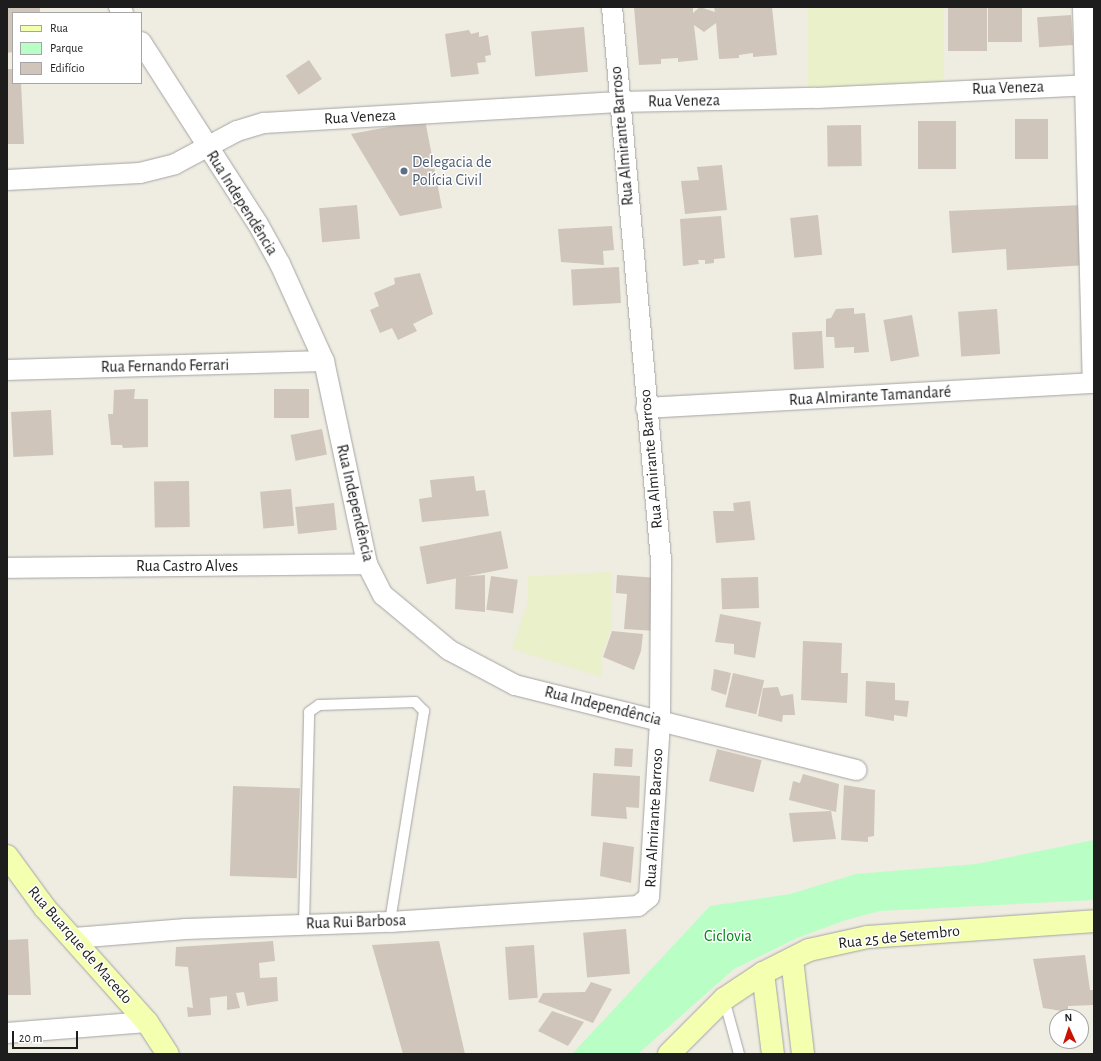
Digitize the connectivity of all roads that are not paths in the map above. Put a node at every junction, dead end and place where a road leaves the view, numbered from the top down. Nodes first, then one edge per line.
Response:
1 (612, 7) edge
2 (1082, 7) edge
3 (142, 44) edge
4 (1090, 85) edge
5 (618, 102) junction
6 (207, 147) junction
7 (7, 180) edge
8 (324, 362) junction
9 (7, 370) edge
10 (1094, 383) edge
11 (646, 408) junction
12 (367, 564) junction
13 (7, 568) edge
14 (660, 720) junction
15 (858, 770) dead end
16 (7, 856) edge
17 (638, 906) joint
18 (1094, 921) edge
19 (390, 922) junction
20 (304, 924) junction
21 (74, 938) junction
22 (792, 959) junction
23 (762, 973) junction
24 (724, 999) junction
25 (147, 1022) junction
26 (7, 1033) edge
27 (168, 1054) edge
28 (669, 1054) edge
29 (739, 1054) edge
30 (773, 1054) edge
31 (803, 1054) edge

1 - 5 street, Rua Almirante Barroso
2 - 4 street
3 - 6 street, Rua Independência
4 - 5 street, Rua Veneza
4 - 10 street
5 - 6 street, Rua Veneza
5 - 11 street, Rua Almirante Barroso
6 - 7 street, Rua Veneza
6 - 8 street, Rua Independência
8 - 9 street, Rua Fernando Ferrari
8 - 12 street, Rua Independência
10 - 11 street, Rua Almirante Tamandaré
11 - 14 street, Rua Almirante Barroso
12 - 13 street, Rua Castro Alves
12 - 14 street, Rua Independência
14 - 15 street, Rua Independência
14 - 17 street, Rua Almirante Barroso
16 - 21 main road, Rua Buarque de Macedo
17 - 19 street, Rua Rui Barbosa
18 - 22 main road, Rua 25 de Setembro
19 - 20 street, Rua Rui Barbosa
19 - 20 lane
20 - 21 street, Rua Rui Barbosa
21 - 25 main road, Rua Buarque de Macedo
22 - 23 main road, Rua 25 de Setembro
22 - 31 main road
23 - 24 main road, Rua 25 de Setembro
23 - 30 main road
24 - 28 main road, Rua 25 de Setembro
24 - 29 lane
25 - 26 street
25 - 27 main road, Rua Buarque de Macedo

